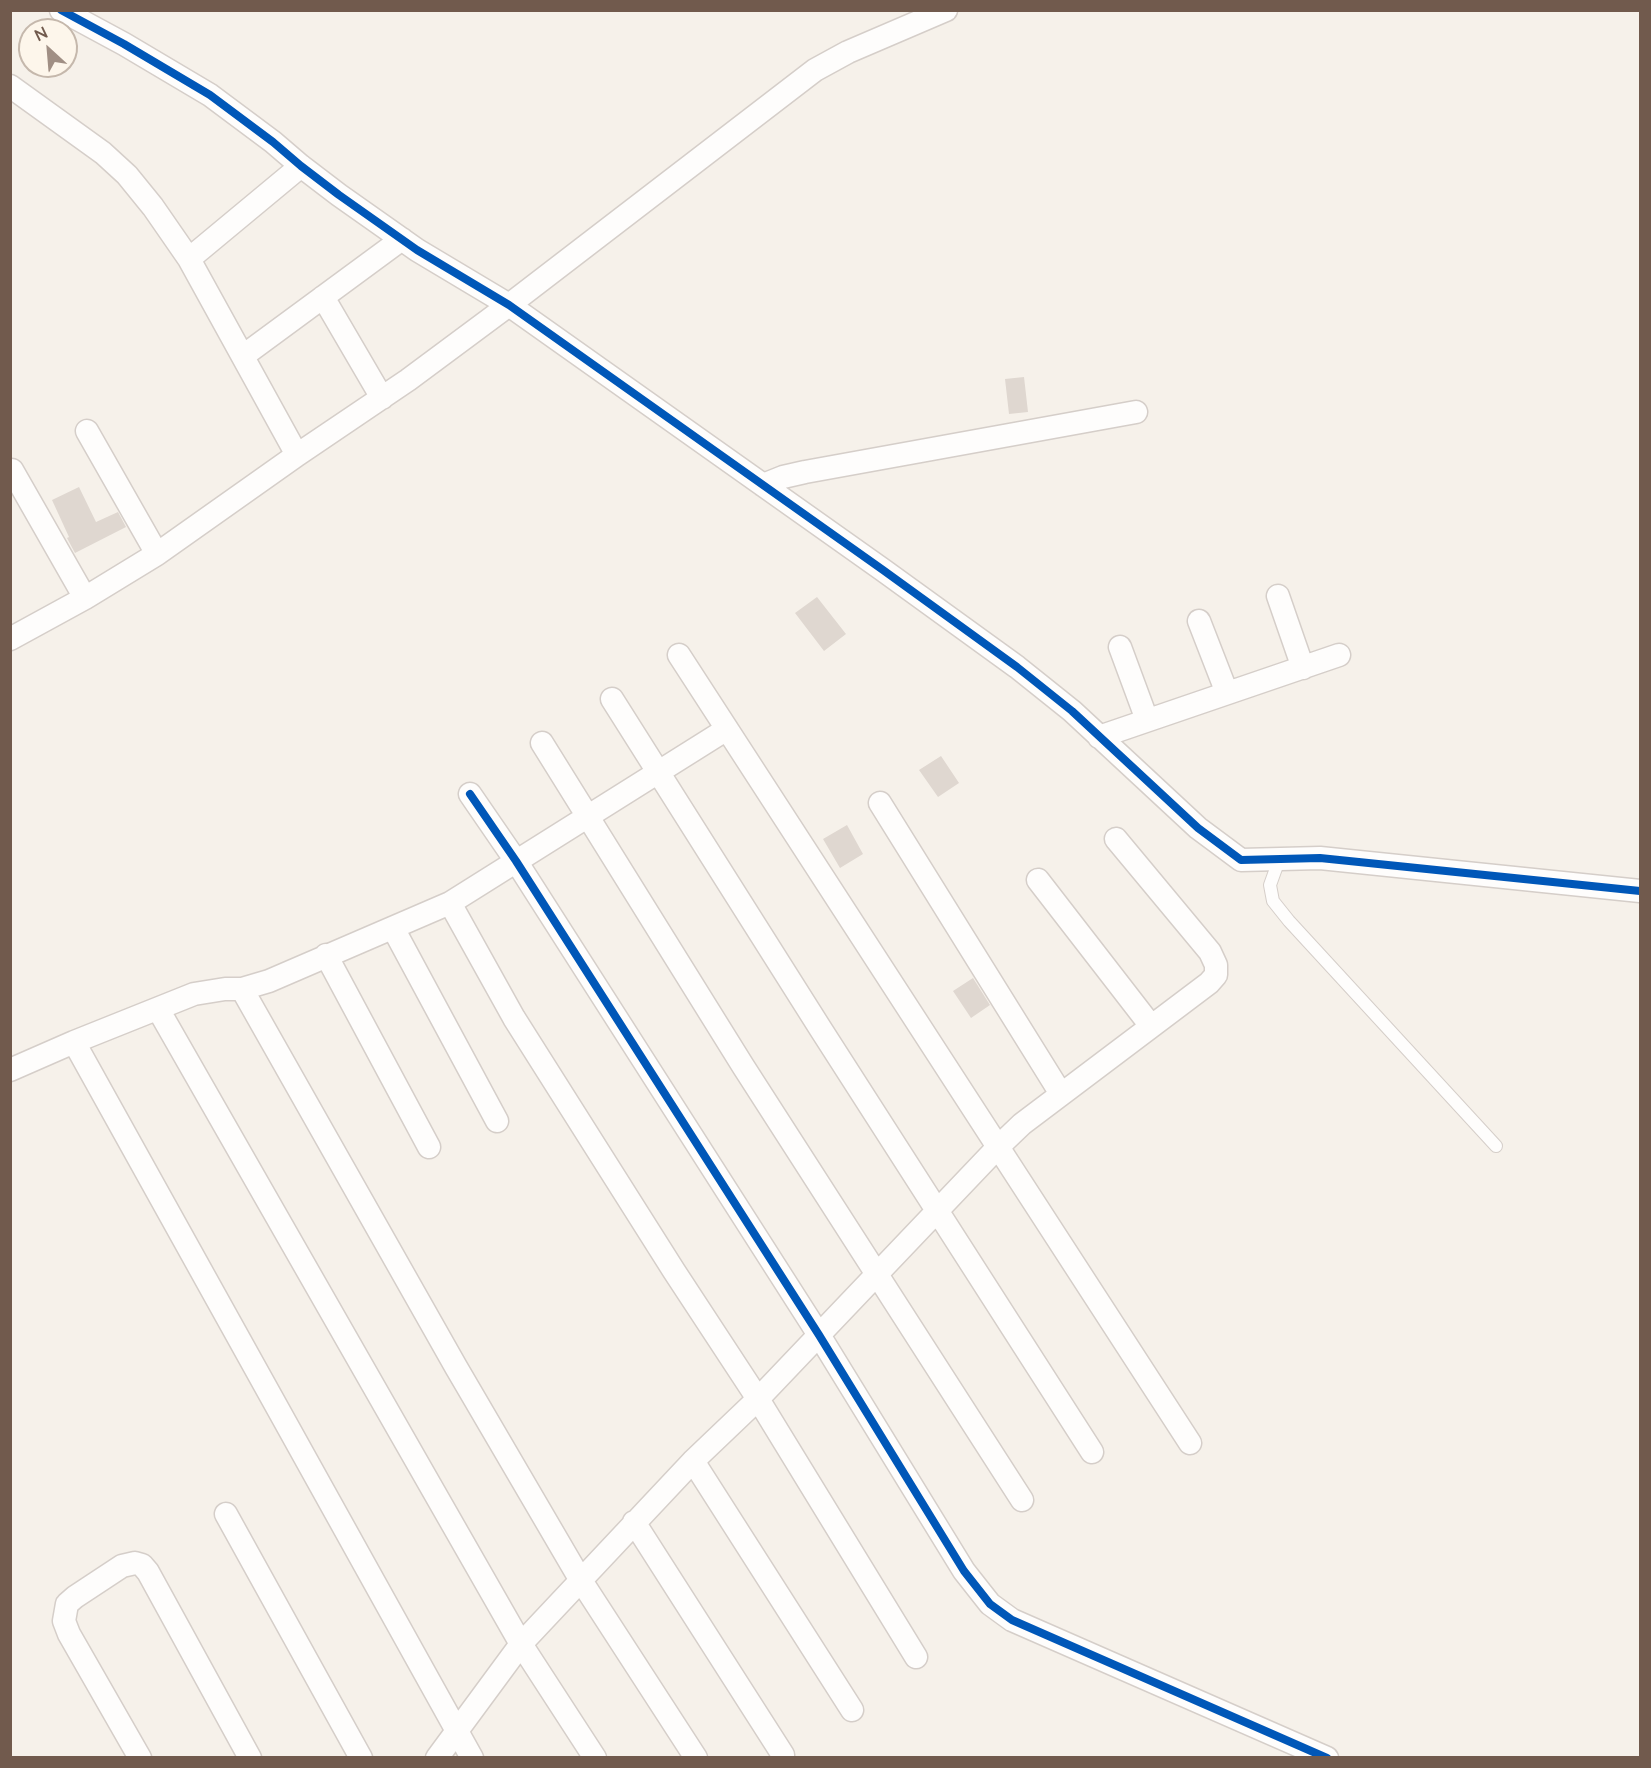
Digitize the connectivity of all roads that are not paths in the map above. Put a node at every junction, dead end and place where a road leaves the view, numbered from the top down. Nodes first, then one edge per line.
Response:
1 (61, 10) edge
2 (946, 10) edge
3 (10, 86) edge
4 (301, 166) junction
5 (402, 239) junction
6 (189, 258) junction
7 (323, 297) junction
8 (509, 305) junction
9 (243, 356) junction
10 (382, 398) junction
11 (1136, 412) dead end
12 (87, 431) dead end
13 (297, 455) junction
14 (12, 470) edge
15 (763, 485) junction
16 (157, 554) junction
17 (1278, 596) dead end
18 (85, 598) junction
19 (1199, 621) dead end
20 (12, 633) edge
21 (1120, 647) dead end
22 (679, 654) dead end
23 (1339, 655) dead end
24 (1303, 668) junction
25 (1227, 693) junction
26 (612, 699) dead end
27 (1147, 720) junction
28 (727, 729) junction
29 (1099, 737) junction
30 (542, 743) dead end
31 (658, 773) junction
32 (470, 794) dead end
33 (880, 803) dead end
34 (588, 817) junction
35 (1116, 839) dead end
36 (1279, 860) junction
37 (516, 861) junction
38 (1038, 880) dead end
39 (1641, 891) edge
40 (450, 903) junction
41 (393, 928) junction
42 (326, 955) junction
43 (242, 989) junction
44 (158, 1009) junction
45 (1151, 1026) junction
46 (74, 1042) junction
47 (10, 1070) edge
48 (1060, 1094) junction
49 (497, 1121) dead end
50 (1496, 1146) dead end
51 (429, 1147) dead end
52 (998, 1147) junction
53 (938, 1211) junction
54 (878, 1275) junction
55 (819, 1335) junction
56 (758, 1399) junction
57 (1190, 1443) dead end
58 (1092, 1452) dead end
59 (693, 1461) junction
60 (1022, 1500) dead end
61 (226, 1515) dead end
62 (634, 1522) junction
63 (580, 1580) junction
64 (521, 1644) junction
65 (916, 1657) dead end
66 (852, 1710) dead end
67 (457, 1730) junction
68 (783, 1755) dead end
69 (140, 1758) edge
70 (250, 1758) edge
71 (361, 1758) edge
72 (437, 1758) edge
73 (472, 1758) edge
74 (594, 1758) edge
75 (696, 1758) edge
76 (1327, 1758) edge

1 - 4 street
2 - 8 street
3 - 6 street
4 - 5 street
4 - 6 street
5 - 7 street
5 - 8 street
6 - 9 street
7 - 9 street
7 - 10 street
8 - 10 street
8 - 15 street
9 - 13 street
10 - 13 street
11 - 15 street
12 - 16 street
13 - 16 street
14 - 18 street
15 - 29 street
16 - 18 street
17 - 24 street
18 - 20 street
19 - 25 street
21 - 27 street
22 - 28 street
23 - 24 street
24 - 25 street
25 - 27 street
26 - 31 street
27 - 29 street
28 - 31 street
28 - 52 street
29 - 36 street
30 - 34 street
31 - 34 street
31 - 53 street
32 - 37 street
33 - 48 street
34 - 37 street
34 - 54 street
35 - 45 street
36 - 39 street
36 - 50 lane
37 - 40 street
37 - 55 street
38 - 45 street
40 - 41 street
40 - 56 street
41 - 42 street
41 - 49 street
42 - 43 street
42 - 51 street
43 - 44 street
43 - 63 street
44 - 46 street
44 - 64 street
45 - 48 street
46 - 47 street
46 - 67 street
48 - 52 street
52 - 53 street
52 - 57 street
53 - 54 street
53 - 58 street
54 - 55 street
54 - 60 street
55 - 56 street
55 - 76 street
56 - 59 street
56 - 65 street
59 - 62 street
59 - 66 street
61 - 71 street
62 - 63 street
62 - 68 street
63 - 64 street
63 - 75 street
64 - 67 street
64 - 74 street
67 - 72 street
67 - 73 street
69 - 70 street

